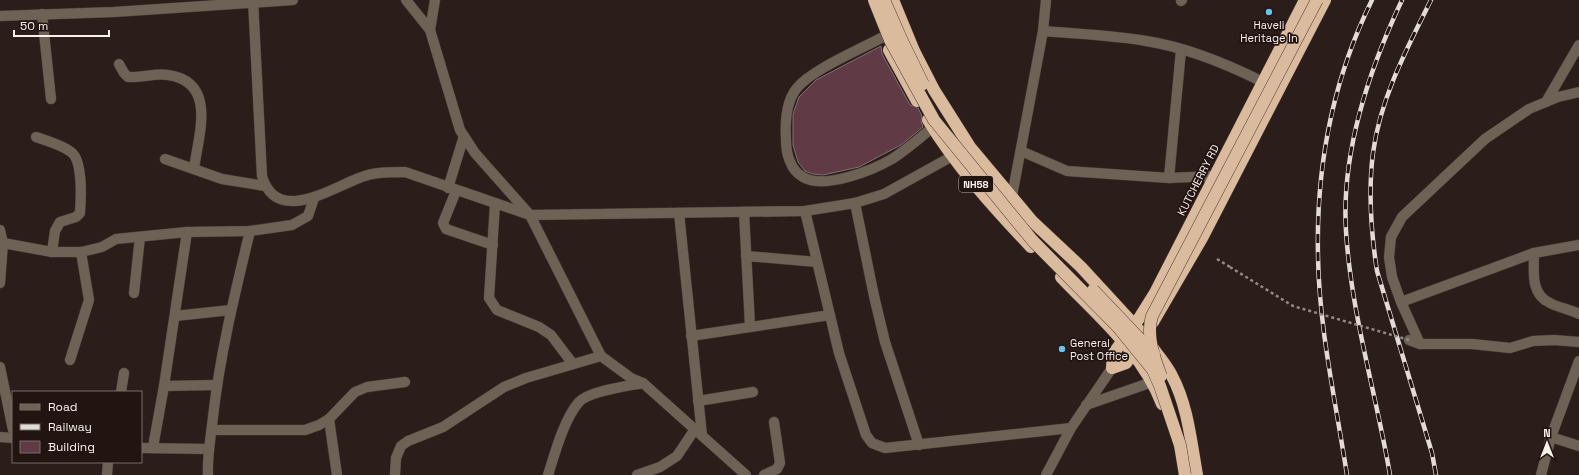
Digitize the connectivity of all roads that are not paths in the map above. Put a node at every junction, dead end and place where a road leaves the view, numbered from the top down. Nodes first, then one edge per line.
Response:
1 (293, 0) edge
2 (406, 0) edge
3 (435, 0) edge
4 (869, 0) edge
5 (874, 0) edge
6 (884, 0) edge
7 (893, 0) edge
8 (1046, 0) edge
9 (1305, 0) edge
10 (1317, 0) edge
11 (1325, 0) edge
12 (253, 1) edge
13 (42, 14) junction
14 (0, 16) edge
15 (430, 30) junction
16 (1043, 31) junction
17 (883, 37) junction
18 (1579, 45) edge
19 (1181, 50) junction
20 (119, 64) dead end
21 (1263, 82) junction
22 (1579, 92) edge
23 (51, 99) dead end
24 (1546, 102) junction
25 (933, 127) junction
26 (464, 136) junction
27 (36, 137) dead end
28 (970, 147) junction
29 (1021, 151) junction
30 (953, 155) junction
31 (165, 159) dead end
32 (194, 169) junction
33 (1214, 176) junction
34 (1169, 178) junction
35 (265, 186) junction
36 (452, 189) junction
37 (1012, 196) junction
38 (314, 198) junction
39 (855, 203) junction
40 (495, 204) junction
41 (805, 211) junction
42 (744, 212) junction
43 (679, 213) junction
44 (530, 215) junction
45 (0, 230) edge
46 (250, 231) junction
47 (187, 232) junction
48 (140, 237) junction
49 (3, 244) junction
50 (492, 245) junction
51 (1579, 245) edge
52 (52, 252) junction
53 (81, 252) junction
54 (1534, 253) junction
55 (746, 256) junction
56 (817, 262) junction
57 (0, 284) edge
58 (134, 293) dead end
59 (1401, 302) junction
60 (231, 310) junction
61 (1579, 314) edge
62 (830, 315) junction
63 (175, 316) junction
64 (1134, 324) junction
65 (750, 326) junction
66 (691, 336) junction
67 (1144, 336) junction
68 (1410, 340) road end
69 (1122, 341) junction
70 (1579, 342) edge
71 (1420, 344) junction
72 (1133, 353) junction
73 (1155, 355) junction
74 (601, 356) junction
75 (70, 360) dead end
76 (1579, 361) edge
77 (573, 364) junction
78 (0, 367) edge
79 (1112, 368) junction
80 (124, 373) dead end
81 (1172, 375) junction
82 (404, 382) dead end
83 (643, 383) junction
84 (1151, 383) junction
85 (217, 385) junction
86 (164, 386) junction
87 (121, 391) edge
88 (753, 392) dead end
89 (698, 401) junction
90 (1086, 405) junction
91 (12, 419) edge
92 (329, 419) junction
93 (774, 422) dead end
94 (1070, 428) junction
95 (212, 430) junction
96 (699, 432) junction
97 (0, 437) edge
98 (1551, 437) junction
99 (12, 438) edge
100 (919, 444) junction
101 (1579, 446) edge
102 (153, 447) junction
103 (142, 448) edge
104 (209, 449) junction
105 (108, 463) edge
106 (662, 471) edge
107 (107, 475) edge
108 (208, 475) edge
109 (337, 475) edge
110 (395, 475) edge
111 (548, 475) edge
112 (637, 475) edge
113 (746, 475) edge
114 (764, 475) edge
115 (1046, 475) edge
116 (1180, 475) edge
117 (1185, 475) edge
118 (1192, 475) edge
119 (1197, 475) edge
120 (1542, 475) edge

1 - 12 street
2 - 15 street
3 - 15 street
4 - 17 highway, NH58
5 - 117 highway, bridge
6 - 73 highway, bridge
7 - 28 highway, NH58
8 - 16 street
9 - 21 highway, KUTCHERRY RD
10 - 73 highway, bridge
11 - 67 highway
12 - 13 street
12 - 35 street
13 - 14 street
13 - 23 street
15 - 26 street
16 - 19 street
16 - 29 street
17 - 25 highway, NH58
17 - 25 street
18 - 24 street
19 - 21 street
19 - 34 street
20 - 32 street
21 - 33 highway, KUTCHERRY RD
22 - 24 street
24 - 59 street
25 - 30 highway, NH58
26 - 36 street
26 - 44 street
27 - 52 street
28 - 30 street
28 - 37 highway, NH58
29 - 34 street
29 - 37 street
30 - 39 street
30 - 69 highway, NH58
31 - 32 street
32 - 35 street
33 - 34 street
33 - 64 highway, KUTCHERRY RD
35 - 38 street
36 - 38 street
36 - 40 street
36 - 50 street
37 - 64 highway, NH58
38 - 46 street
39 - 41 street
39 - 100 street
40 - 44 street
40 - 50 street
41 - 42 street
41 - 56 street
42 - 43 street
42 - 55 street
43 - 44 street
43 - 66 street
44 - 74 street
45 - 49 street
46 - 47 street
46 - 60 street
47 - 48 street
47 - 63 street
48 - 53 street
48 - 58 street
49 - 52 street
49 - 57 street
50 - 77 street
51 - 54 street
52 - 53 street
53 - 75 street
54 - 59 street
54 - 61 street
55 - 56 street
55 - 65 street
56 - 62 street
59 - 71 street
60 - 63 street
60 - 85 street
62 - 65 street
62 - 100 street
63 - 86 street
64 - 67 highway, NH58
64 - 69 highway, KUTCHERRY RD
65 - 66 street
66 - 89 street
67 - 72 highway
67 - 81 highway, NH58
68 - 71 street
69 - 72 highway, NH58
69 - 79 highway, KUTCHERRY RD
70 - 71 street
72 - 79 highway
72 - 84 highway, NH58
73 - 118 highway, bridge
74 - 77 street
74 - 83 street
76 - 98 street
77 - 110 street
78 - 91 street
79 - 90 street
80 - 87 street
81 - 84 street
81 - 119 highway, NH58
82 - 92 street
83 - 96 street
83 - 111 street
84 - 90 street
84 - 116 highway, NH58
85 - 86 street
85 - 95 street
86 - 102 street
88 - 89 street
89 - 96 street
90 - 94 street
92 - 95 street
92 - 109 street
93 - 114 street
94 - 100 street
94 - 115 street
95 - 104 street
96 - 106 street
96 - 113 street
97 - 99 street
98 - 101 street
98 - 120 street
102 - 103 street
102 - 104 street
104 - 108 street
105 - 107 street
106 - 112 street

